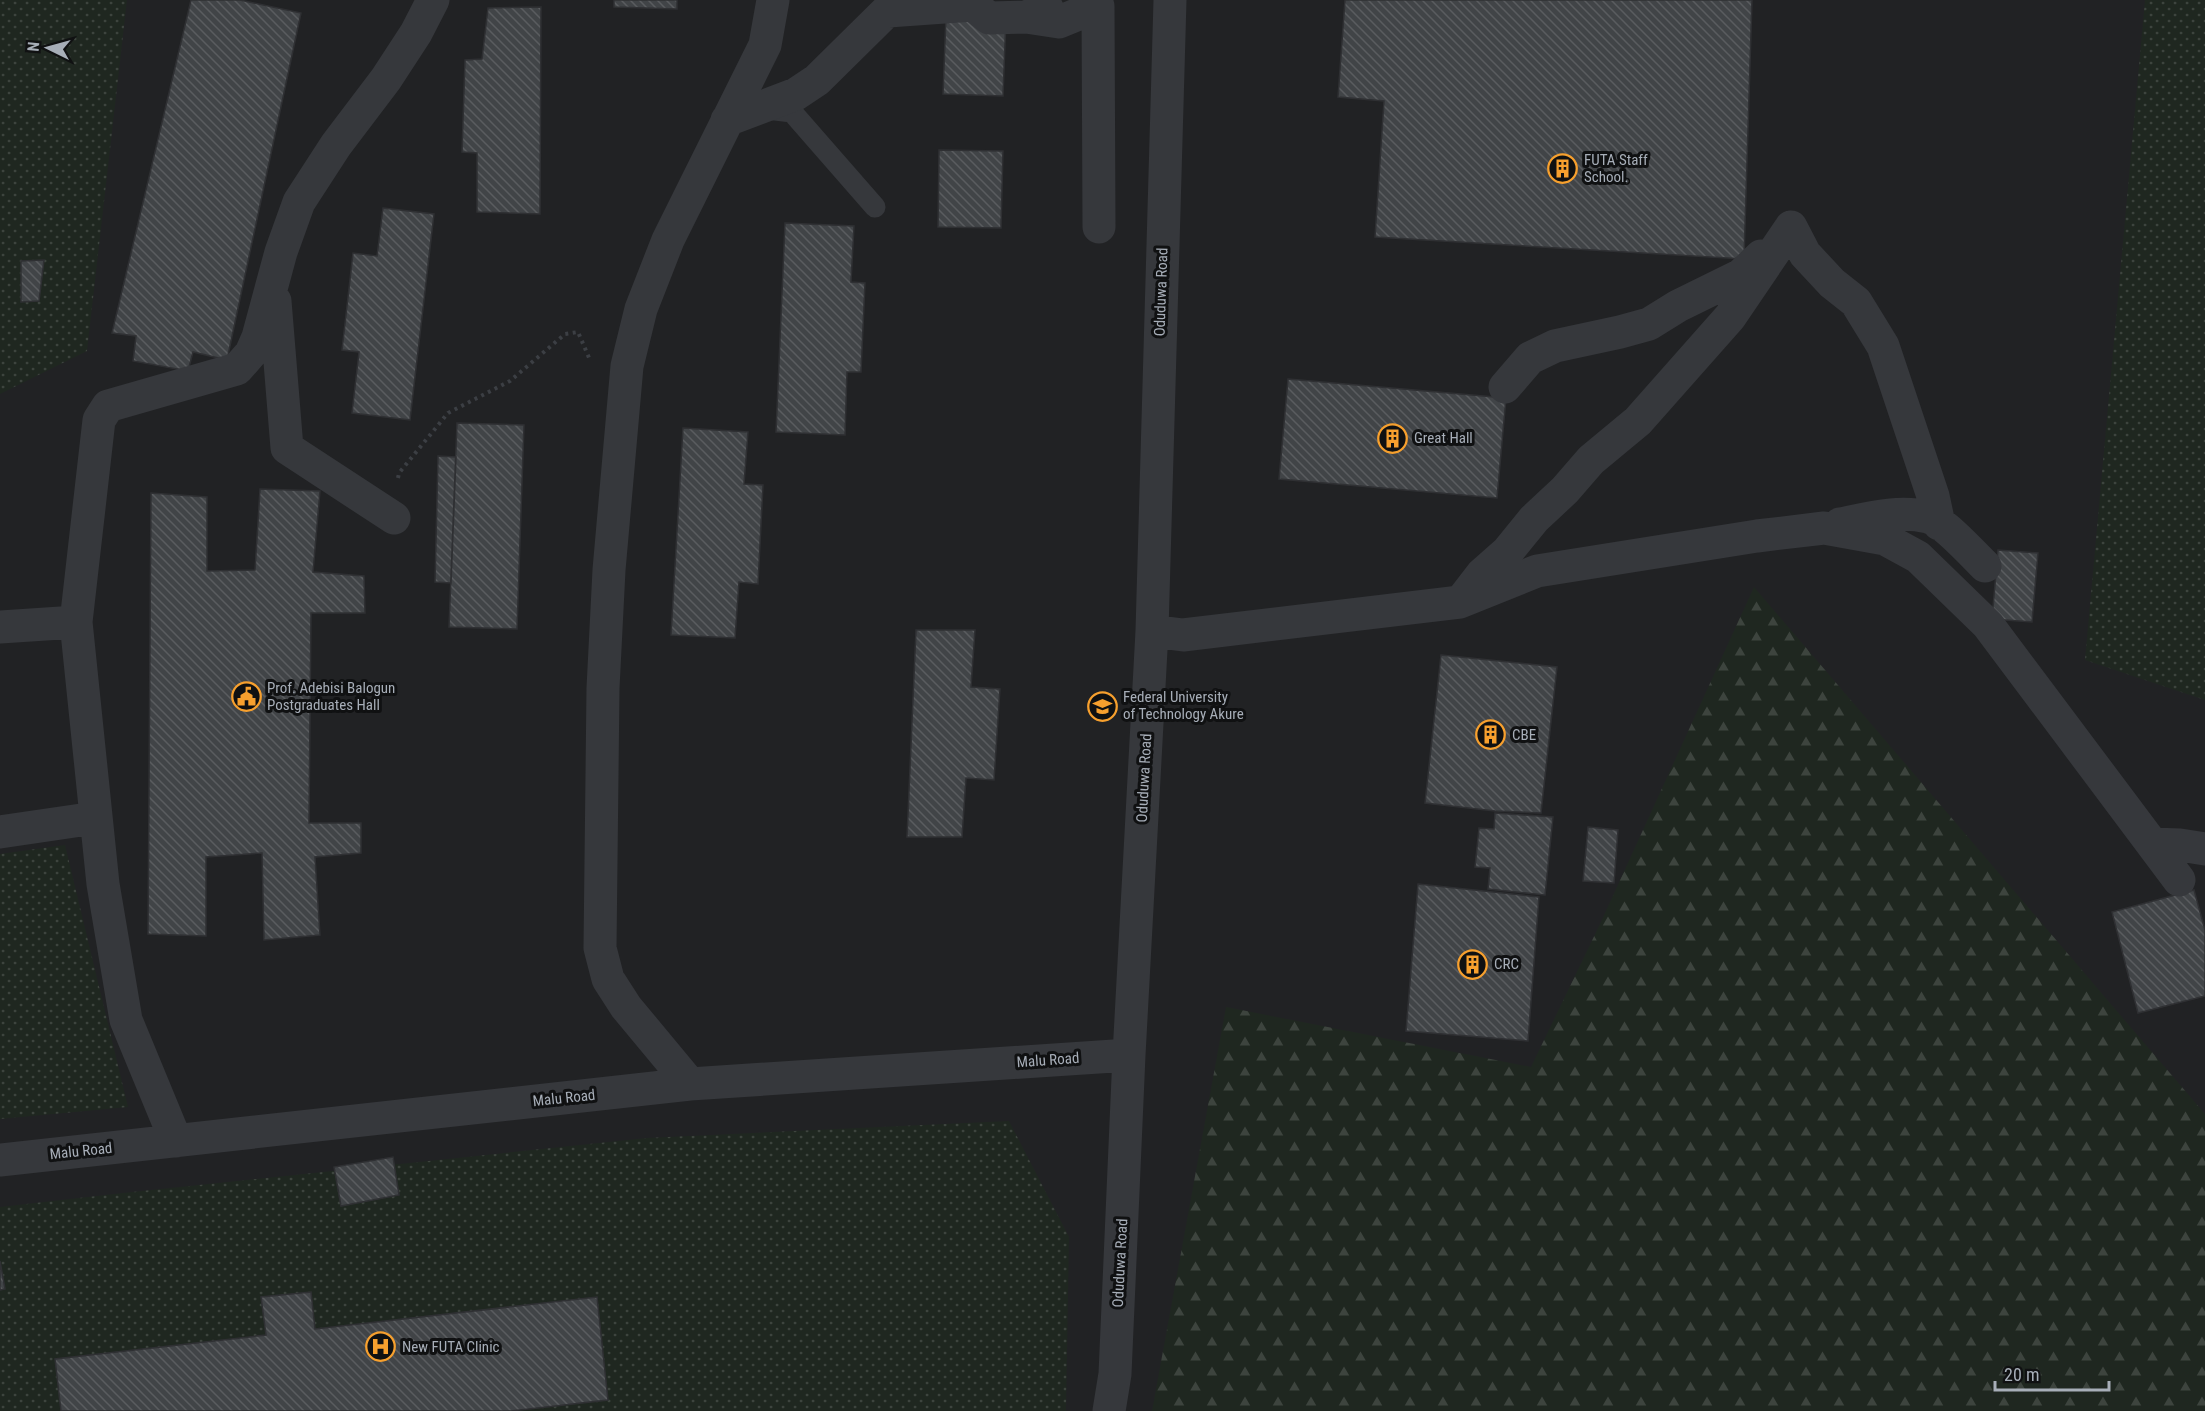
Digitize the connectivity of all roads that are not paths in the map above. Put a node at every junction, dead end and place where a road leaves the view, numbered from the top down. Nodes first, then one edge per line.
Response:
1 (433, 0) edge
2 (773, 0) edge
3 (1065, 0) edge
4 (1170, 0) edge
5 (893, 5) edge
6 (1026, 17) junction
7 (757, 108) junction
8 (727, 120) junction
9 (875, 207) dead end
10 (1099, 227) dead end
11 (1791, 227) junction
12 (273, 278) junction
13 (1504, 387) dead end
14 (394, 518) road end
15 (1939, 524) junction
16 (1824, 528) junction
17 (1985, 566) dead end
18 (1460, 602) junction
19 (76, 622) junction
20 (0, 627) edge
21 (1152, 631) junction
22 (95, 818) junction
23 (0, 832) edge
24 (2152, 844) junction
25 (2205, 849) edge
26 (2179, 880) dead end
27 (1129, 1055) junction
28 (690, 1083) junction
29 (177, 1141) junction
30 (0, 1160) edge
31 (1109, 1411) edge

1 - 12 street
2 - 8 street
3 - 6 street
4 - 21 street, Oduduwa Road
5 - 6 street
5 - 7 street
6 - 10 street
7 - 8 street
7 - 9 lane
8 - 28 street
11 - 13 street
11 - 15 street
11 - 18 street
12 - 14 street
12 - 19 street
15 - 16 street
15 - 17 street
16 - 18 street
16 - 24 street
18 - 21 street
19 - 20 street
19 - 22 street
21 - 27 street, Oduduwa Road
22 - 23 street
22 - 29 street
24 - 25 street
24 - 26 street
27 - 28 street, Malu Road
27 - 31 street, Oduduwa Road
28 - 29 street, Malu Road
29 - 30 street, Malu Road

